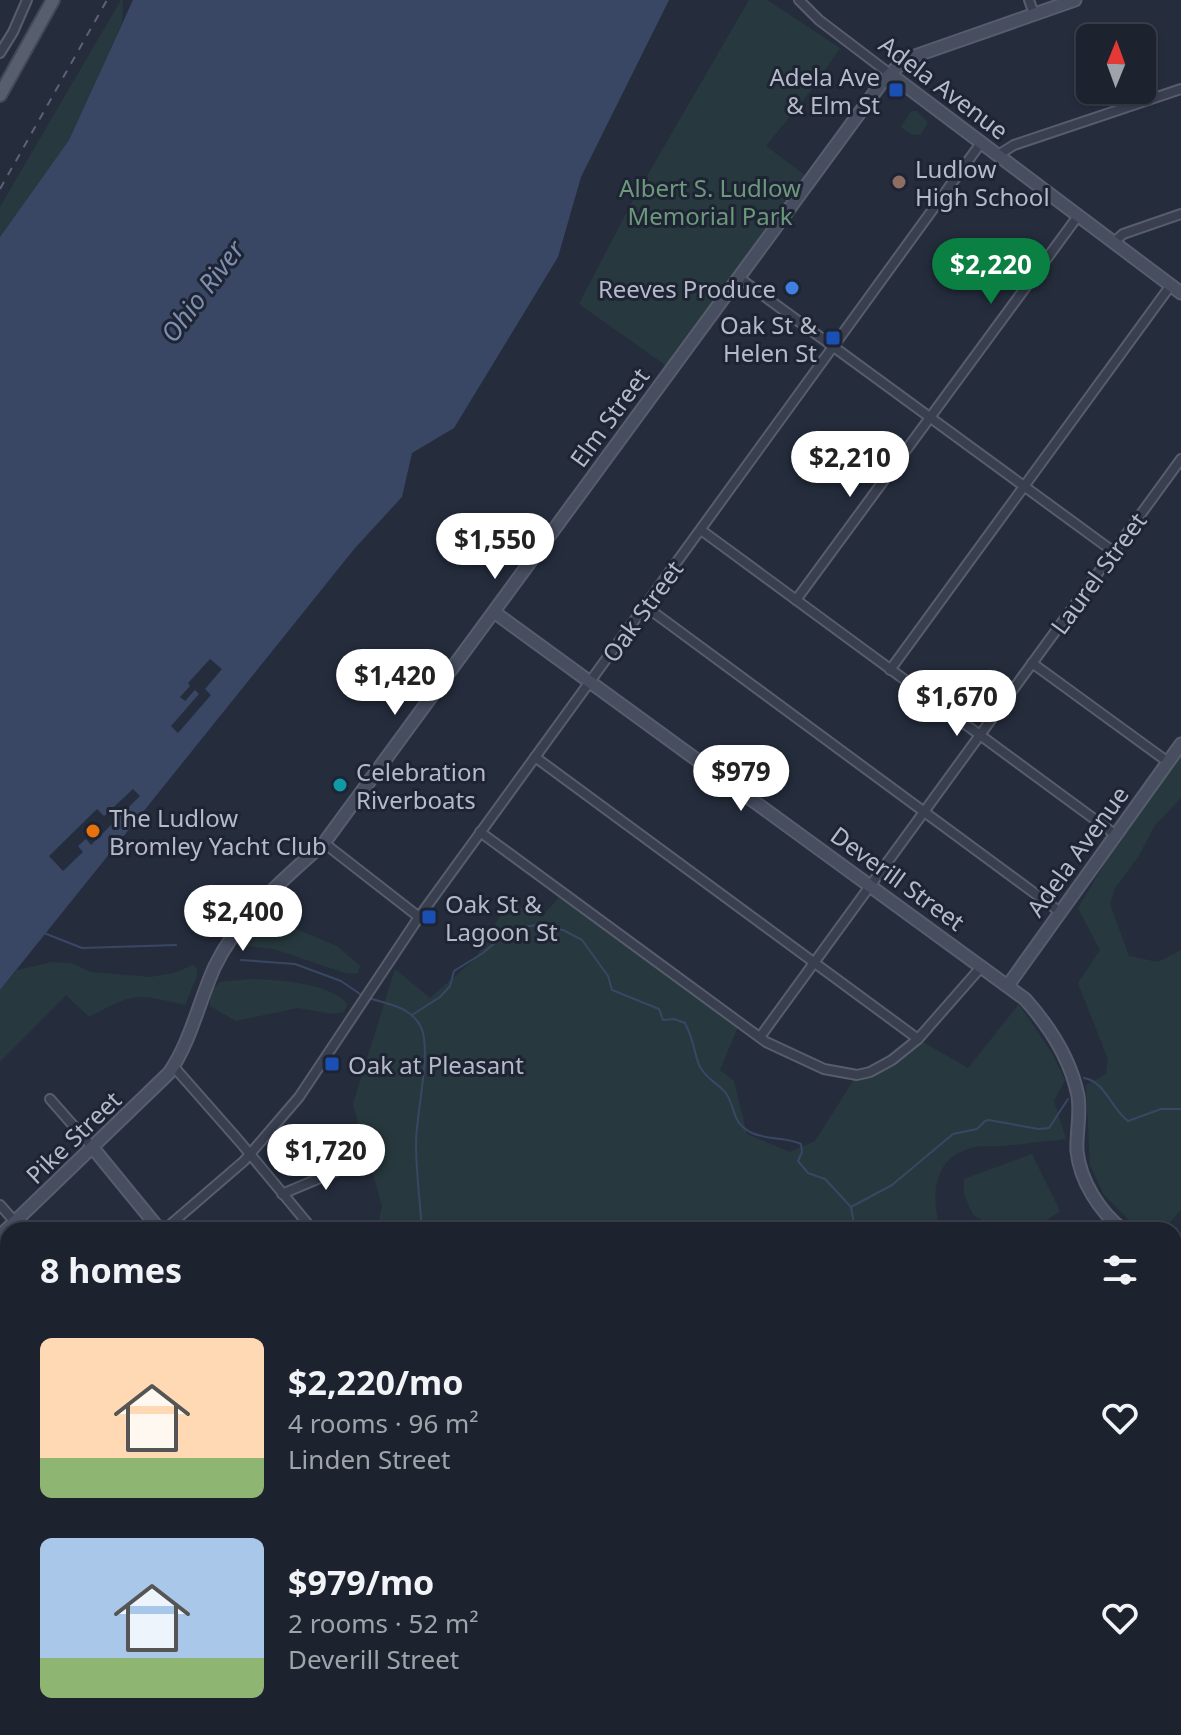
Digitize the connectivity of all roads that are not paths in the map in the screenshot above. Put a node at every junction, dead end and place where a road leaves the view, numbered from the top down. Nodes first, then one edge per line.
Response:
1 (27, 0) edge
2 (53, 0) edge
3 (799, 0) edge
4 (1029, 0) edge
5 (1075, 0) edge
6 (1034, 14) junction
7 (0, 53) edge
8 (890, 74) junction
9 (1181, 89) edge
10 (0, 95) edge
11 (981, 143) junction
12 (998, 155) junction
13 (1181, 214) edge
14 (1078, 216) junction
15 (1114, 242) junction
16 (738, 277) junction
17 (1176, 289) edge
18 (834, 347) junction
19 (930, 417) junction
20 (1181, 459) edge
21 (1024, 486) junction
22 (701, 530) junction
23 (1114, 552) junction
24 (796, 600) junction
25 (645, 606) junction
26 (494, 612) junction
27 (1032, 663) junction
28 (890, 670) junction
29 (591, 681) junction
30 (979, 735) junction
31 (1181, 744) edge
32 (535, 757) junction
33 (1168, 762) junction
34 (924, 811) junction
35 (480, 832) junction
36 (1116, 835) junction
37 (324, 843) junction
38 (870, 886) junction
39 (1060, 912) junction
40 (419, 917) junction
41 (814, 963) junction
42 (982, 966) junction
43 (1009, 984) junction
44 (760, 1037) junction
45 (918, 1039) junction
46 (174, 1067) junction
47 (50, 1099) dead end
48 (93, 1148) junction
49 (250, 1155) junction
50 (358, 1162) dead end
51 (282, 1194) junction
52 (0, 1205) edge
53 (15, 1222) edge
54 (22, 1222) edge
55 (155, 1222) edge
56 (171, 1222) edge
57 (304, 1222) edge
58 (1115, 1222) edge

1 - 7 street
2 - 10 main road
3 - 8 street, Adela Avenue
4 - 6 street
5 - 6 main road, Elm Street
6 - 8 main road, Elm Street
8 - 11 main road, Adela Avenue
8 - 16 main road, Elm Street
9 - 12 street
11 - 12 main road, Adela Avenue
11 - 18 street, Oak Street
12 - 14 main road, Adela Avenue
13 - 15 street
14 - 15 main road, Adela Avenue
14 - 19 street
15 - 17 main road, Adela Avenue
16 - 18 street
16 - 26 main road, Elm Street
17 - 21 street
18 - 19 street
18 - 22 street, Oak Street
19 - 21 street
19 - 24 street
20 - 23 street, Laurel Street
21 - 23 street
21 - 28 street
22 - 24 street
22 - 25 street, Oak Street
23 - 27 street, Laurel Street
24 - 28 street
25 - 29 street, Oak Street
25 - 34 street
26 - 29 main road, Deverill Street
26 - 37 main road, Elm Street
27 - 30 street, Laurel Street
27 - 33 street
28 - 30 street
29 - 32 street, Oak Street
29 - 38 main road, Deverill Street
30 - 34 street, Laurel Street
30 - 36 street
31 - 33 main road, Adela Avenue
32 - 35 street, Oak Street
32 - 41 street
33 - 36 main road, Adela Avenue
34 - 38 street, Laurel Street
34 - 39 street
35 - 40 street, Oak Street
35 - 44 street
36 - 39 main road, Adela Avenue
37 - 40 street
37 - 46 main road, Elm Street
38 - 41 street, Laurel Street
38 - 42 main road, Deverill Street
39 - 43 main road, Adela Avenue
40 - 49 street, Oak Street
41 - 44 street, Laurel Street
41 - 45 street
42 - 43 main road, Deverill Street
42 - 45 street
43 - 58 main road, Deverill Street
44 - 45 street
46 - 48 main road, Pike Street
46 - 49 street
47 - 48 street
48 - 54 main road, Pike Street
48 - 55 main road
49 - 51 street
49 - 56 street, Oak Street
50 - 51 street
51 - 57 street
52 - 53 street

